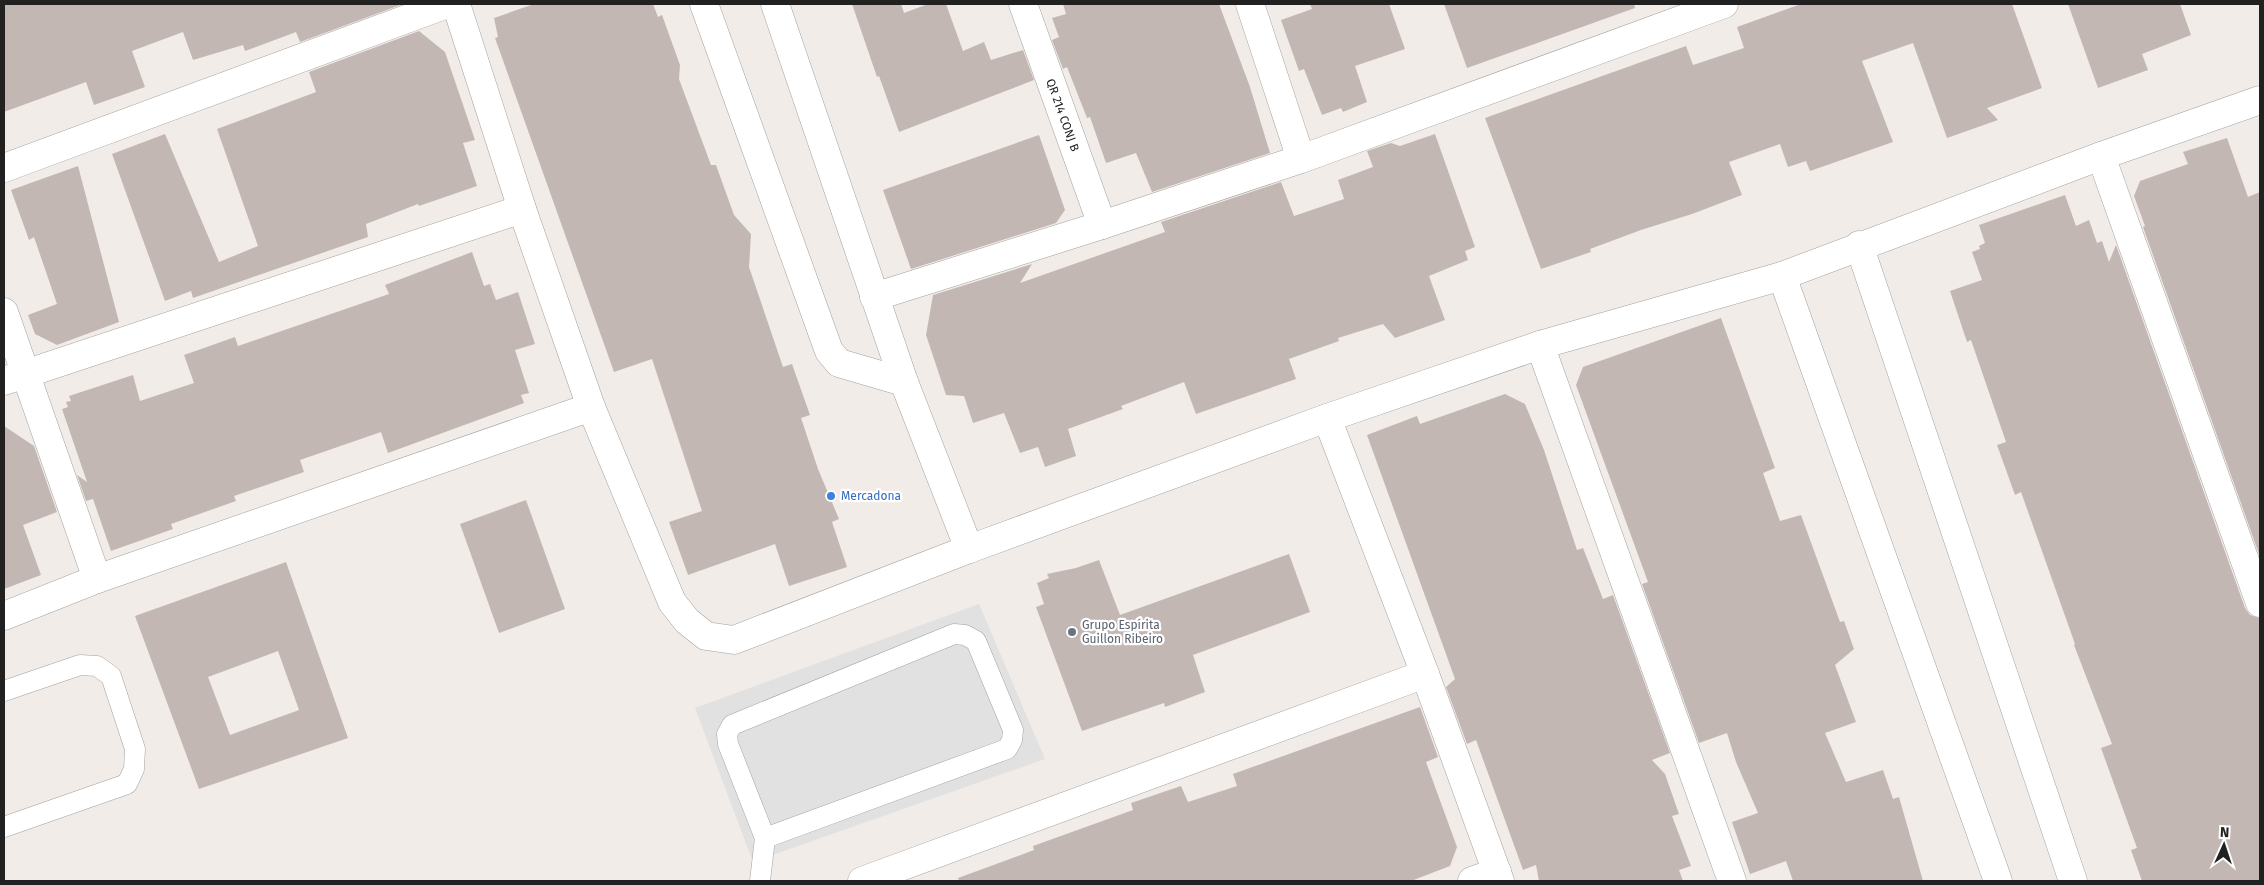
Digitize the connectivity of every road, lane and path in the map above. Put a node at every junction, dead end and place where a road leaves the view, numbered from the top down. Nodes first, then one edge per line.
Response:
1 (448, 4) edge
2 (456, 4) edge
3 (704, 4) edge
4 (775, 4) edge
5 (1023, 4) edge
6 (1250, 4) edge
7 (1724, 4) edge
8 (2260, 100) edge
9 (2101, 156) junction
10 (1301, 159) junction
11 (4, 168) edge
12 (522, 209) junction
13 (1102, 225) junction
14 (1859, 245) junction
15 (1782, 276) junction
16 (874, 297) junction
17 (4, 312) edge
18 (1540, 345) junction
19 (14, 377) edge
20 (904, 382) junction
21 (592, 407) junction
22 (1327, 418) junction
23 (968, 549) junction
24 (98, 579) junction
25 (2260, 603) edge
26 (4, 616) edge
27 (1425, 674) junction
28 (4, 691) edge
29 (4, 827) edge
30 (765, 838) junction
31 (1490, 878) edge
32 (760, 881) edge
33 (862, 881) edge
34 (1732, 881) edge
35 (1998, 881) edge
36 (2073, 881) edge

1 - 11 street
2 - 12 street
3 - 20 street
4 - 16 street
5 - 13 street, QR 214 CONJ B
6 - 10 street
7 - 10 street
8 - 9 street
9 - 14 street
9 - 25 street
10 - 13 street
12 - 19 street
12 - 21 street
13 - 16 street
14 - 15 street
14 - 36 street
15 - 18 street
15 - 35 street
16 - 20 street
17 - 19 street
18 - 22 street
18 - 34 street
19 - 24 street
20 - 23 street
21 - 23 street
21 - 24 street
22 - 23 street
22 - 27 street
24 - 26 street
27 - 31 street
27 - 33 street
28 - 29 lane
30 - 30 lane
30 - 32 lane

